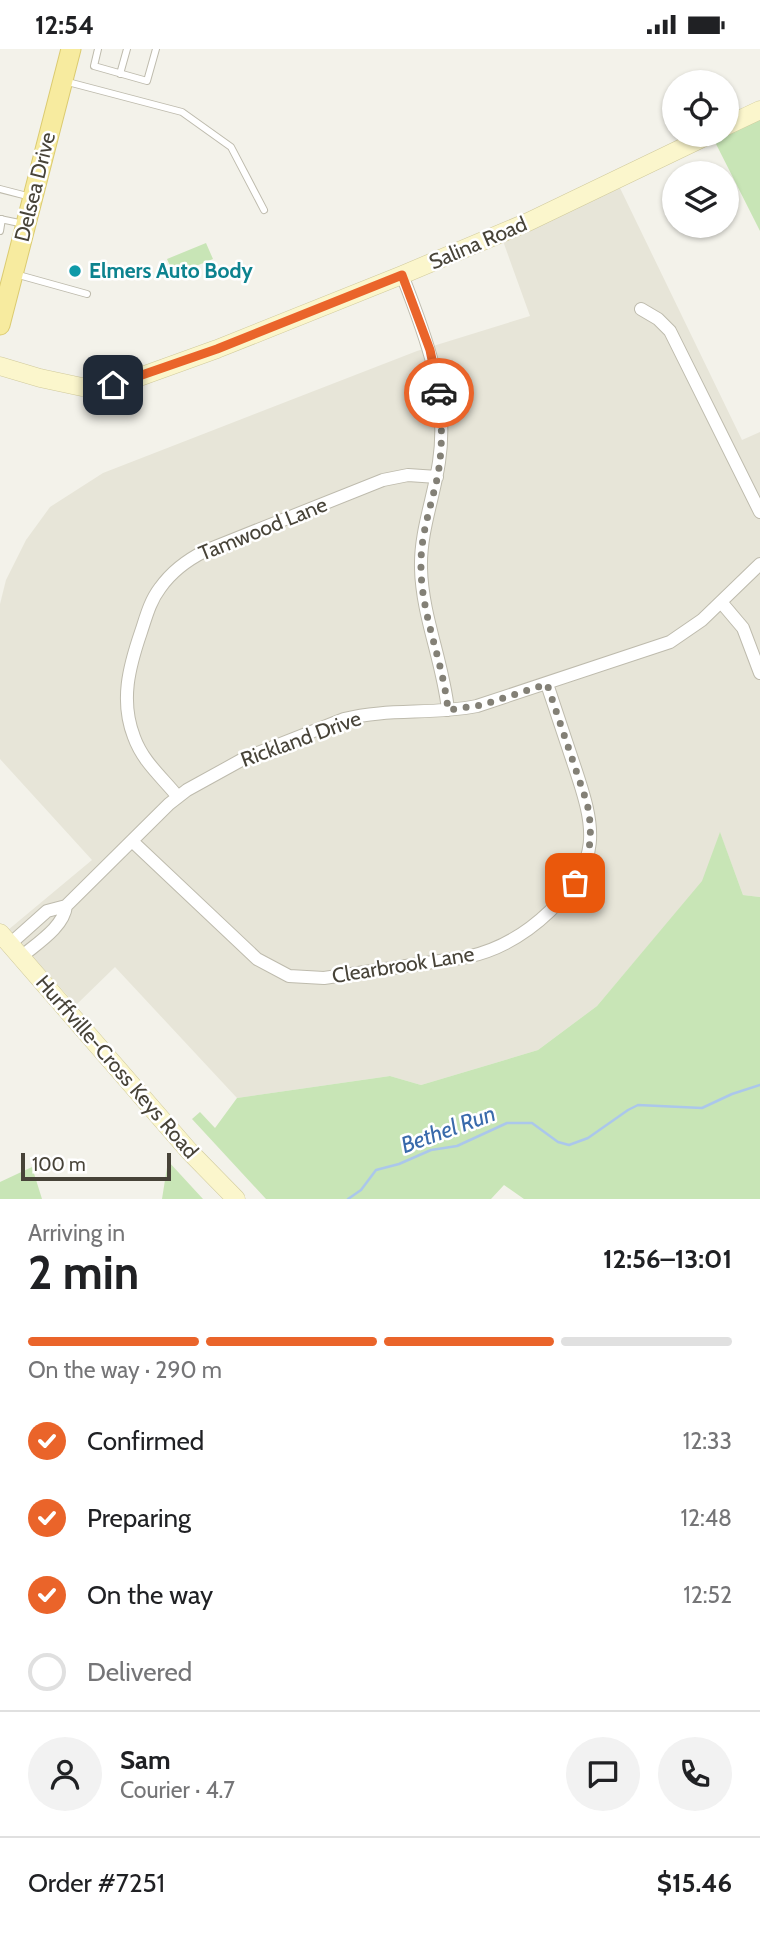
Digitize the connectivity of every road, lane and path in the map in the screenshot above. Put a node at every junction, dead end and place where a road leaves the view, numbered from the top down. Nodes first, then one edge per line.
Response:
1 (71, 49) edge
2 (98, 49) edge
3 (127, 49) edge
4 (156, 49) edge
5 (120, 74) junction
6 (63, 80) junction
7 (760, 110) edge
8 (739, 120) edge
9 (684, 147) edge
10 (0, 189) edge
11 (33, 198) junction
12 (264, 210) dead end
13 (1, 219) edge
14 (26, 224) junction
15 (0, 230) edge
16 (11, 266) junction
17 (402, 275) junction
18 (87, 294) dead end
19 (641, 309) dead end
20 (0, 325) edge
21 (0, 366) edge
22 (437, 477) junction
23 (760, 512) edge
24 (760, 564) edge
25 (721, 602) junction
26 (760, 673) edge
27 (547, 684) junction
28 (448, 710) junction
29 (178, 797) junction
30 (132, 841) junction
31 (10, 945) edge
32 (236, 1199) edge

1 - 6 main road, Delsea Drive
2 - 5 lane
3 - 5 lane
4 - 5 lane
6 - 11 main road, Delsea Drive
6 - 12 lane
7 - 8 street
9 - 17 street, Salina Road
10 - 11 lane
11 - 14 main road, Delsea Drive
13 - 14 lane
13 - 15 lane
14 - 16 main road, Delsea Drive
16 - 18 lane
16 - 20 main road, Delsea Drive
17 - 21 street, Salina Road
17 - 22 street
19 - 23 street
22 - 28 street
22 - 29 street, Tamwood Lane
24 - 25 street, Rickland Drive
25 - 26 street
25 - 27 street, Rickland Drive
27 - 28 street, Rickland Drive
27 - 30 street, Clearbrook Lane
28 - 29 street, Rickland Drive
29 - 30 street, Rickland Drive
30 - 31 street, Rickland Drive
31 - 32 street, Hurffville-Cross Keys Road

